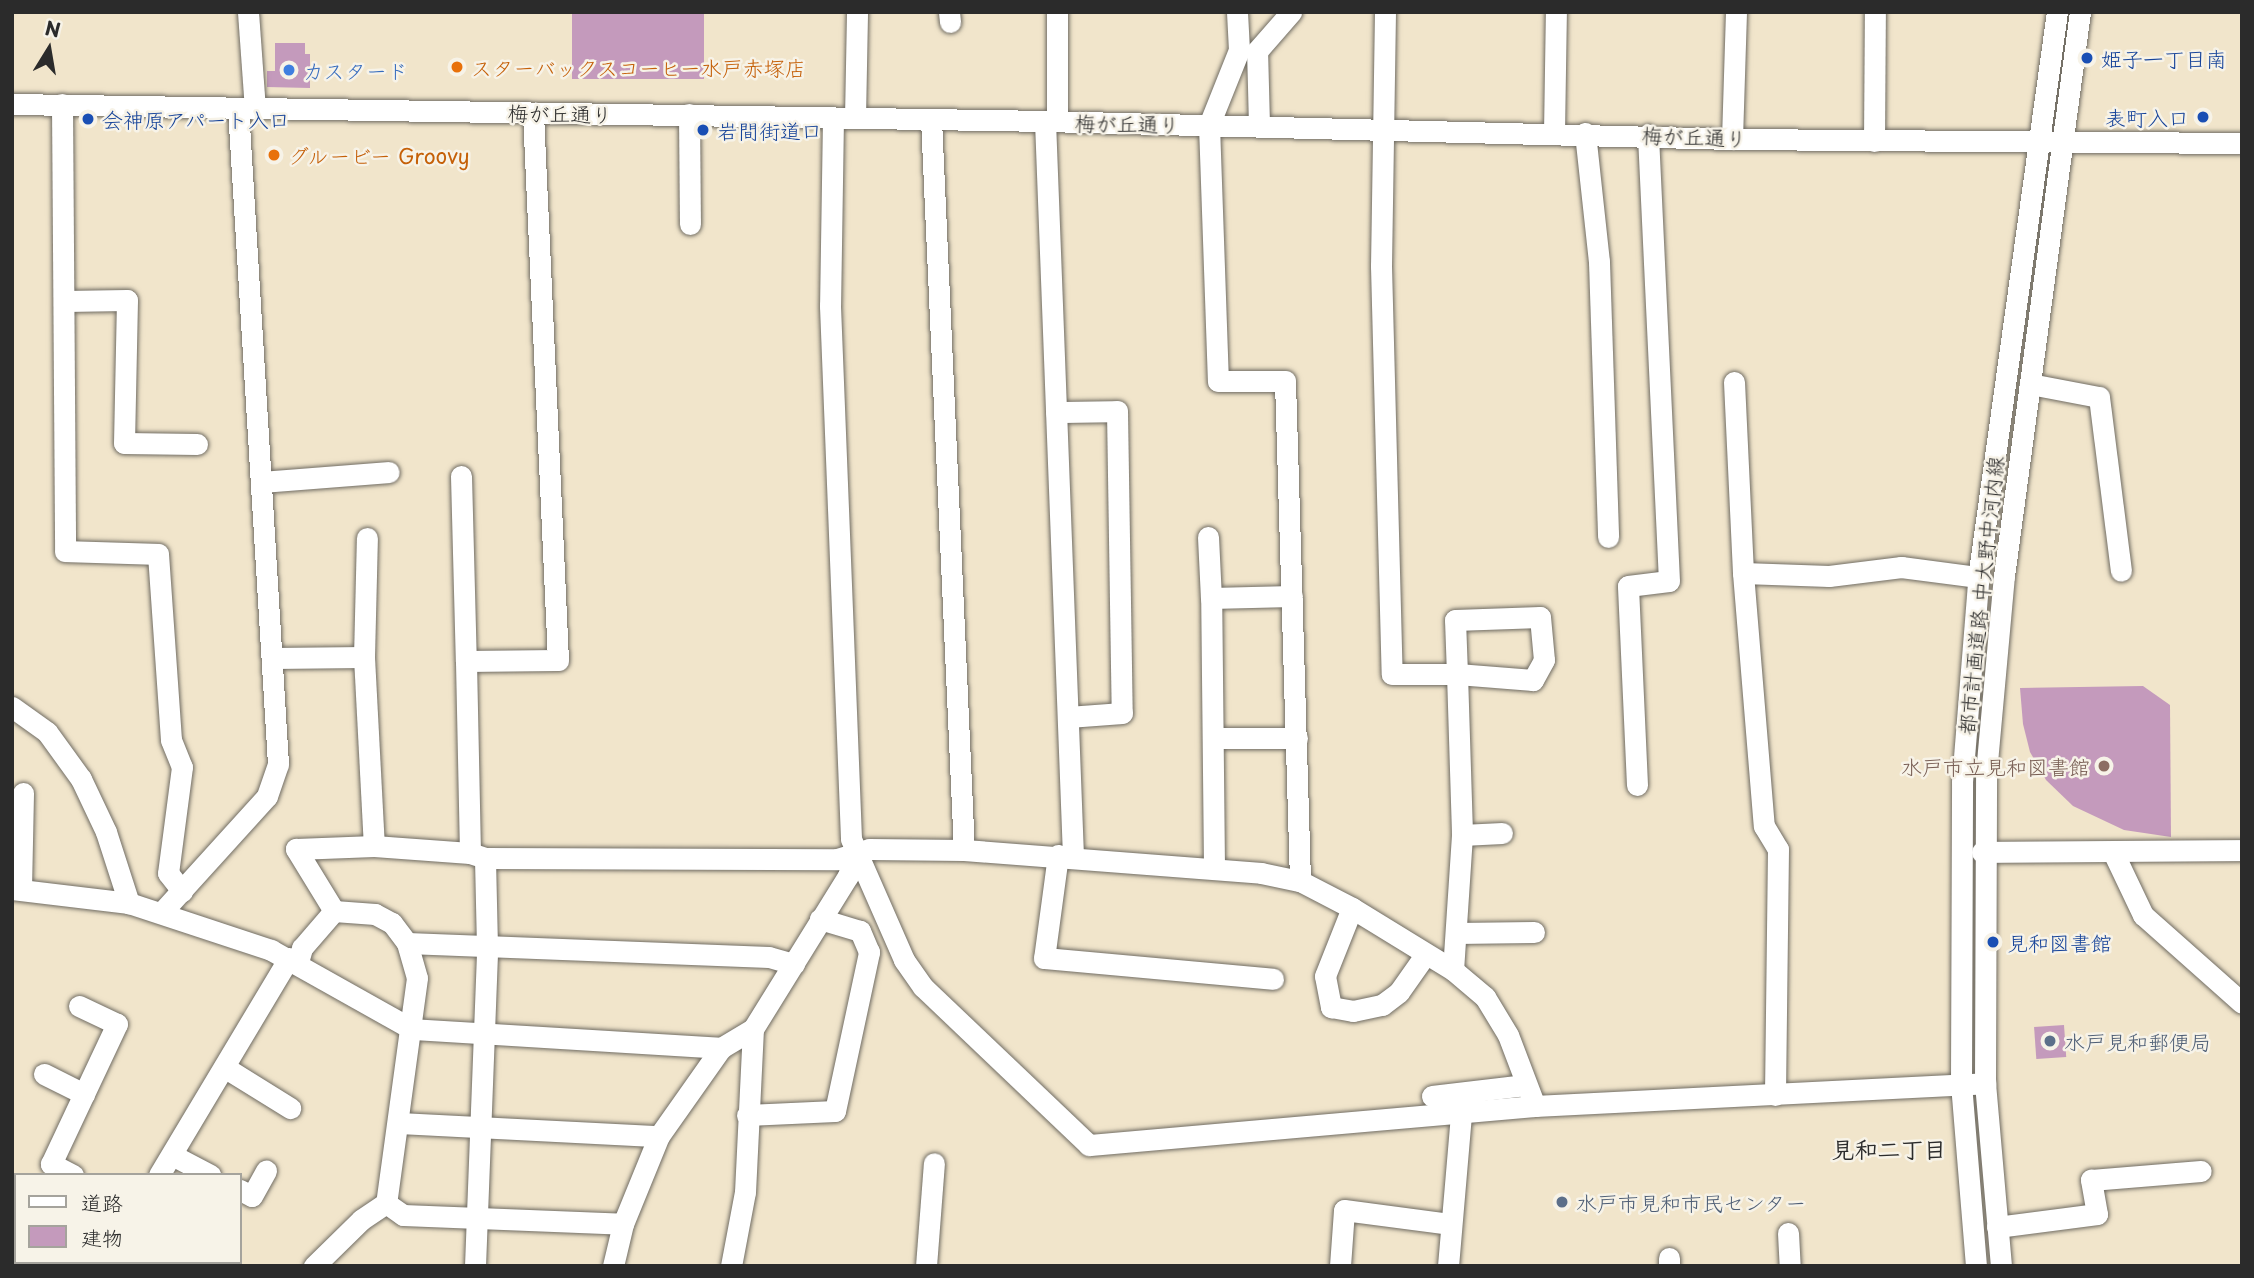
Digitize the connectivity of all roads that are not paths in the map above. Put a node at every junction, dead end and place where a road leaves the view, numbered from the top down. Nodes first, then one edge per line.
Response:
1 (248, 12) edge
2 (857, 12) edge
3 (1057, 12) edge
4 (1237, 12) edge
5 (1291, 12) edge
6 (1385, 12) edge
7 (1556, 12) edge
8 (1736, 12) edge
9 (1874, 12) edge
10 (2057, 12) edge
11 (2080, 12) edge
12 (12, 104) edge
13 (62, 104) junction
14 (246, 109) junction
15 (533, 113) junction
16 (689, 114) junction
17 (833, 118) junction
18 (855, 118) junction
19 (931, 119) junction
20 (1051, 121) junction
21 (1209, 125) junction
22 (1259, 125) junction
23 (1382, 128) junction
24 (1554, 133) junction
25 (1585, 133) junction
26 (1648, 134) junction
27 (1732, 139) junction
28 (1874, 141) junction
29 (2063, 143) junction
30 (2242, 143) edge
31 (2039, 144) junction
32 (691, 224) dead end
33 (65, 301) junction
34 (1734, 382) dead end
35 (2030, 384) junction
36 (1056, 412) junction
37 (197, 444) dead end
38 (389, 471) dead end
39 (461, 476) dead end
40 (262, 482) junction
41 (1208, 537) dead end
42 (1608, 537) dead end
43 (367, 538) dead end
44 (2121, 571) dead end
45 (1743, 573) junction
46 (1978, 577) junction
47 (1292, 596) junction
48 (1211, 598) junction
49 (364, 657) junction
50 (273, 658) junction
51 (466, 661) junction
52 (1457, 674) junction
53 (12, 707) edge
54 (1068, 717) junction
55 (1216, 738) junction
56 (1297, 738) junction
57 (1637, 785) dead end
58 (23, 793) dead end
59 (1502, 833) dead end
60 (1462, 835) junction
61 (374, 846) junction
62 (964, 850) junction
63 (2242, 850) edge
64 (1982, 852) junction
65 (2113, 852) junction
66 (855, 853) junction
67 (477, 855) junction
68 (1065, 855) junction
69 (1214, 866) junction
70 (1300, 881) junction
71 (17, 889) edge
72 (182, 891) junction
73 (128, 902) junction
74 (1352, 908) junction
75 (334, 911) junction
76 (162, 912) junction
77 (820, 919) junction
78 (1534, 932) dead end
79 (1456, 933) junction
80 (407, 943) junction
81 (487, 947) junction
82 (1425, 955) junction
83 (293, 960) junction
84 (794, 964) junction
85 (1452, 970) junction
86 (1273, 979) dead end
87 (2242, 1003) edge
88 (79, 1006) dead end
89 (412, 1029) junction
90 (753, 1029) junction
91 (482, 1036) junction
92 (721, 1048) junction
93 (223, 1067) junction
94 (44, 1074) dead end
95 (1961, 1083) junction
96 (1985, 1083) junction
97 (1525, 1085) junction
98 (84, 1094) junction
99 (1432, 1096) dead end
100 (1775, 1096) junction
101 (1535, 1106) junction
102 (290, 1108) dead end
103 (747, 1115) junction
104 (1461, 1115) junction
105 (399, 1123) junction
106 (478, 1129) junction
107 (659, 1136) junction
108 (174, 1156) junction
109 (934, 1163) dead end
110 (266, 1171) dead end
111 (2201, 1171) dead end
112 (69, 1173) edge
113 (161, 1173) edge
114 (207, 1173) edge
115 (242, 1191) edge
116 (386, 1203) junction
117 (476, 1219) junction
118 (623, 1224) junction
119 (1451, 1224) junction
120 (1997, 1227) junction
121 (1788, 1233) dead end
122 (314, 1266) edge
123 (475, 1266) edge
124 (613, 1266) edge
125 (730, 1266) edge
126 (926, 1266) edge
127 (1340, 1266) edge
128 (1448, 1266) edge
129 (1790, 1266) edge
130 (1976, 1266) edge
131 (2001, 1266) edge

1 - 14 street
2 - 18 street
3 - 20 street
4 - 21 street
5 - 22 street
6 - 23 street
7 - 24 street
8 - 27 street
9 - 28 street
10 - 31 street, 都市計画道路 中大野中河内線
11 - 29 street, 都市計画道路 中大野中河内線
12 - 13 street, 梅が丘通り
13 - 14 street, 梅が丘通り
13 - 33 street
14 - 15 street, 梅が丘通り
14 - 40 street
15 - 16 street, 梅が丘通り
15 - 51 street
16 - 17 street, 梅が丘通り
16 - 32 street
17 - 18 street, 梅が丘通り
17 - 66 street
18 - 19 street, 梅が丘通り
19 - 20 street, 梅が丘通り
19 - 62 street
20 - 21 street, 梅が丘通り
20 - 36 street
21 - 22 street, 梅が丘通り
21 - 47 street
22 - 23 street, 梅が丘通り
23 - 24 street, 梅が丘通り
23 - 52 street
24 - 25 street, 梅が丘通り
25 - 26 street, 梅が丘通り
25 - 42 street
26 - 27 street, 梅が丘通り
26 - 57 street
27 - 28 street, 梅が丘通り
28 - 31 street, 梅が丘通り
29 - 30 street, 梅が丘通り
29 - 31 street, 梅が丘通り
29 - 35 street, 都市計画道路 中大野中河内線
31 - 46 street, 都市計画道路 中大野中河内線
33 - 37 street
33 - 72 street
34 - 45 street
35 - 44 street
35 - 64 street, 都市計画道路 中大野中河内線
36 - 54 street
36 - 54 street
38 - 40 street
39 - 51 street
40 - 50 street
41 - 48 street
43 - 49 street
45 - 46 street
45 - 100 street
46 - 95 street, 都市計画道路 中大野中河内線
47 - 48 street
47 - 56 street
48 - 55 street
49 - 50 street
49 - 61 street
50 - 72 street
51 - 67 street
52 - 52 street
52 - 60 street
53 - 73 street
54 - 68 street
55 - 56 street
55 - 69 street
56 - 70 street
58 - 71 street
59 - 60 street
60 - 79 street
61 - 67 street
61 - 75 street
62 - 66 street
62 - 68 street
63 - 65 street
64 - 65 street
64 - 96 street, 都市計画道路 中大野中河内線
65 - 87 street
66 - 67 street
66 - 77 street
66 - 104 street
67 - 81 street
68 - 69 street
68 - 86 street
69 - 70 street
70 - 74 street
71 - 73 street
72 - 76 street
73 - 76 street
74 - 82 street
74 - 82 street
75 - 80 street
75 - 83 street
76 - 83 street
77 - 84 street
77 - 103 street
78 - 79 street
79 - 85 street
80 - 81 street
80 - 89 street
81 - 84 street
81 - 91 street
82 - 85 street
83 - 89 street
83 - 93 street
84 - 90 street
85 - 97 street
88 - 98 street
89 - 91 street
89 - 105 street
90 - 92 street
90 - 103 street
91 - 92 street
91 - 106 street
92 - 107 street
93 - 102 street
93 - 108 street
94 - 98 street
95 - 96 street
95 - 100 street
95 - 130 street, 都市計画道路 中大野中河内線
96 - 120 street, 都市計画道路 中大野中河内線
97 - 99 street
97 - 101 street
98 - 112 street
100 - 101 street
101 - 104 street
103 - 125 street
104 - 119 street
105 - 106 street
105 - 116 street
106 - 107 street
106 - 117 street
107 - 118 street
108 - 113 street
108 - 114 street
109 - 126 street
110 - 115 street
111 - 120 street
116 - 117 street
116 - 122 street
117 - 118 street
117 - 123 street
118 - 124 street
119 - 127 street
119 - 128 street
120 - 131 street, 都市計画道路 中大野中河内線
121 - 129 street

